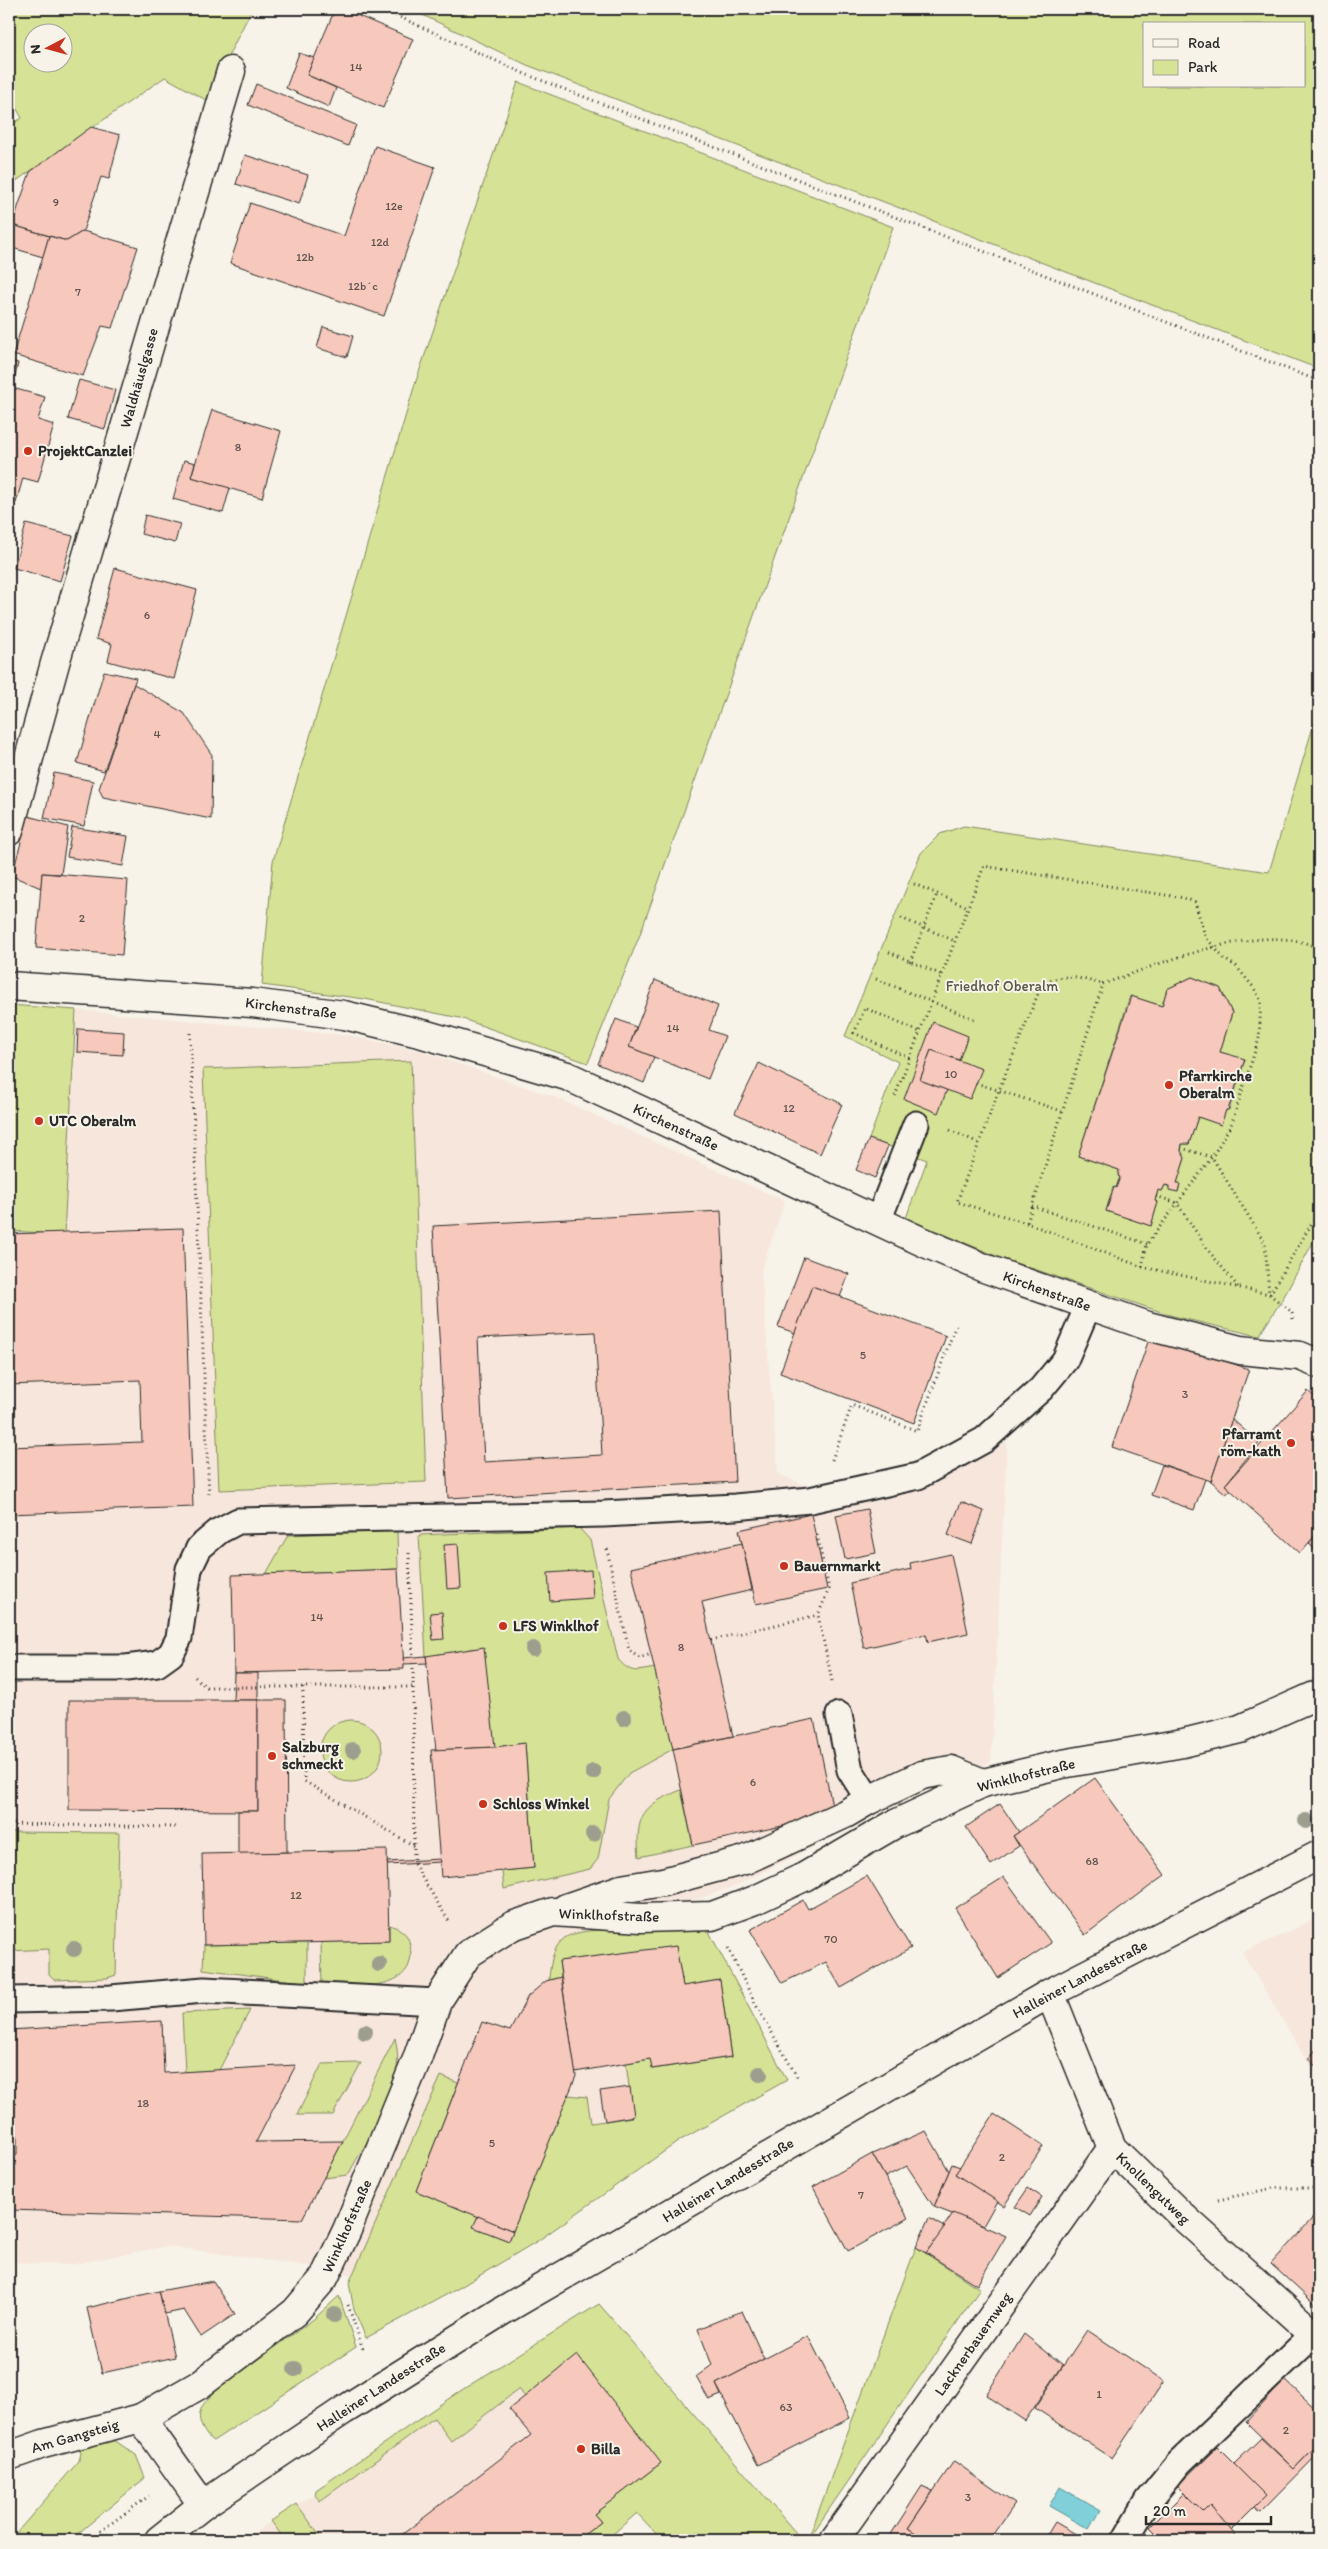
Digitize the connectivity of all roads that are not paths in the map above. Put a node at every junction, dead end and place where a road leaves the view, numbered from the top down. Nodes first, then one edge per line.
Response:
1 (231, 71) dead end
2 (9, 831) edge
3 (9, 986) edge
4 (916, 1124) road end
5 (878, 1221) junction
6 (1088, 1306) junction
7 (1319, 1364) edge
8 (9, 1668) edge
9 (1319, 1694) edge
10 (839, 1715) road end
11 (983, 1783) junction
12 (868, 1800) junction
13 (1319, 1855) edge
14 (553, 1912) junction
15 (1050, 1992) junction
16 (9, 2000) edge
17 (437, 2002) junction
18 (1112, 2148) junction
19 (1317, 2337) edge
20 (141, 2418) junction
21 (9, 2456) edge
22 (203, 2505) junction
23 (159, 2540) edge
24 (834, 2540) edge
25 (1125, 2540) edge

1 - 2 street, Waldhäuslgasse
3 - 5 street, Kirchenstraße
4 - 5 lane
5 - 6 street, Kirchenstraße
6 - 7 street, Kirchenstraße
6 - 8 lane
9 - 11 street, Winklhofstraße
10 - 12 lane
11 - 12 street
11 - 14 street, Winklhofstraße
12 - 14 street
13 - 15 street, Halleiner Landesstraße
14 - 17 street, Winklhofstraße
15 - 18 street, Knollengutweg
15 - 22 street, Halleiner Landesstraße
16 - 17 lane
17 - 20 street, Winklhofstraße
18 - 19 street, Knollengutweg
18 - 24 street, Lacknerbauernweg
19 - 25 lane
20 - 21 street, Am Gangsteig
20 - 22 street
22 - 23 street, Halleiner Landesstraße

